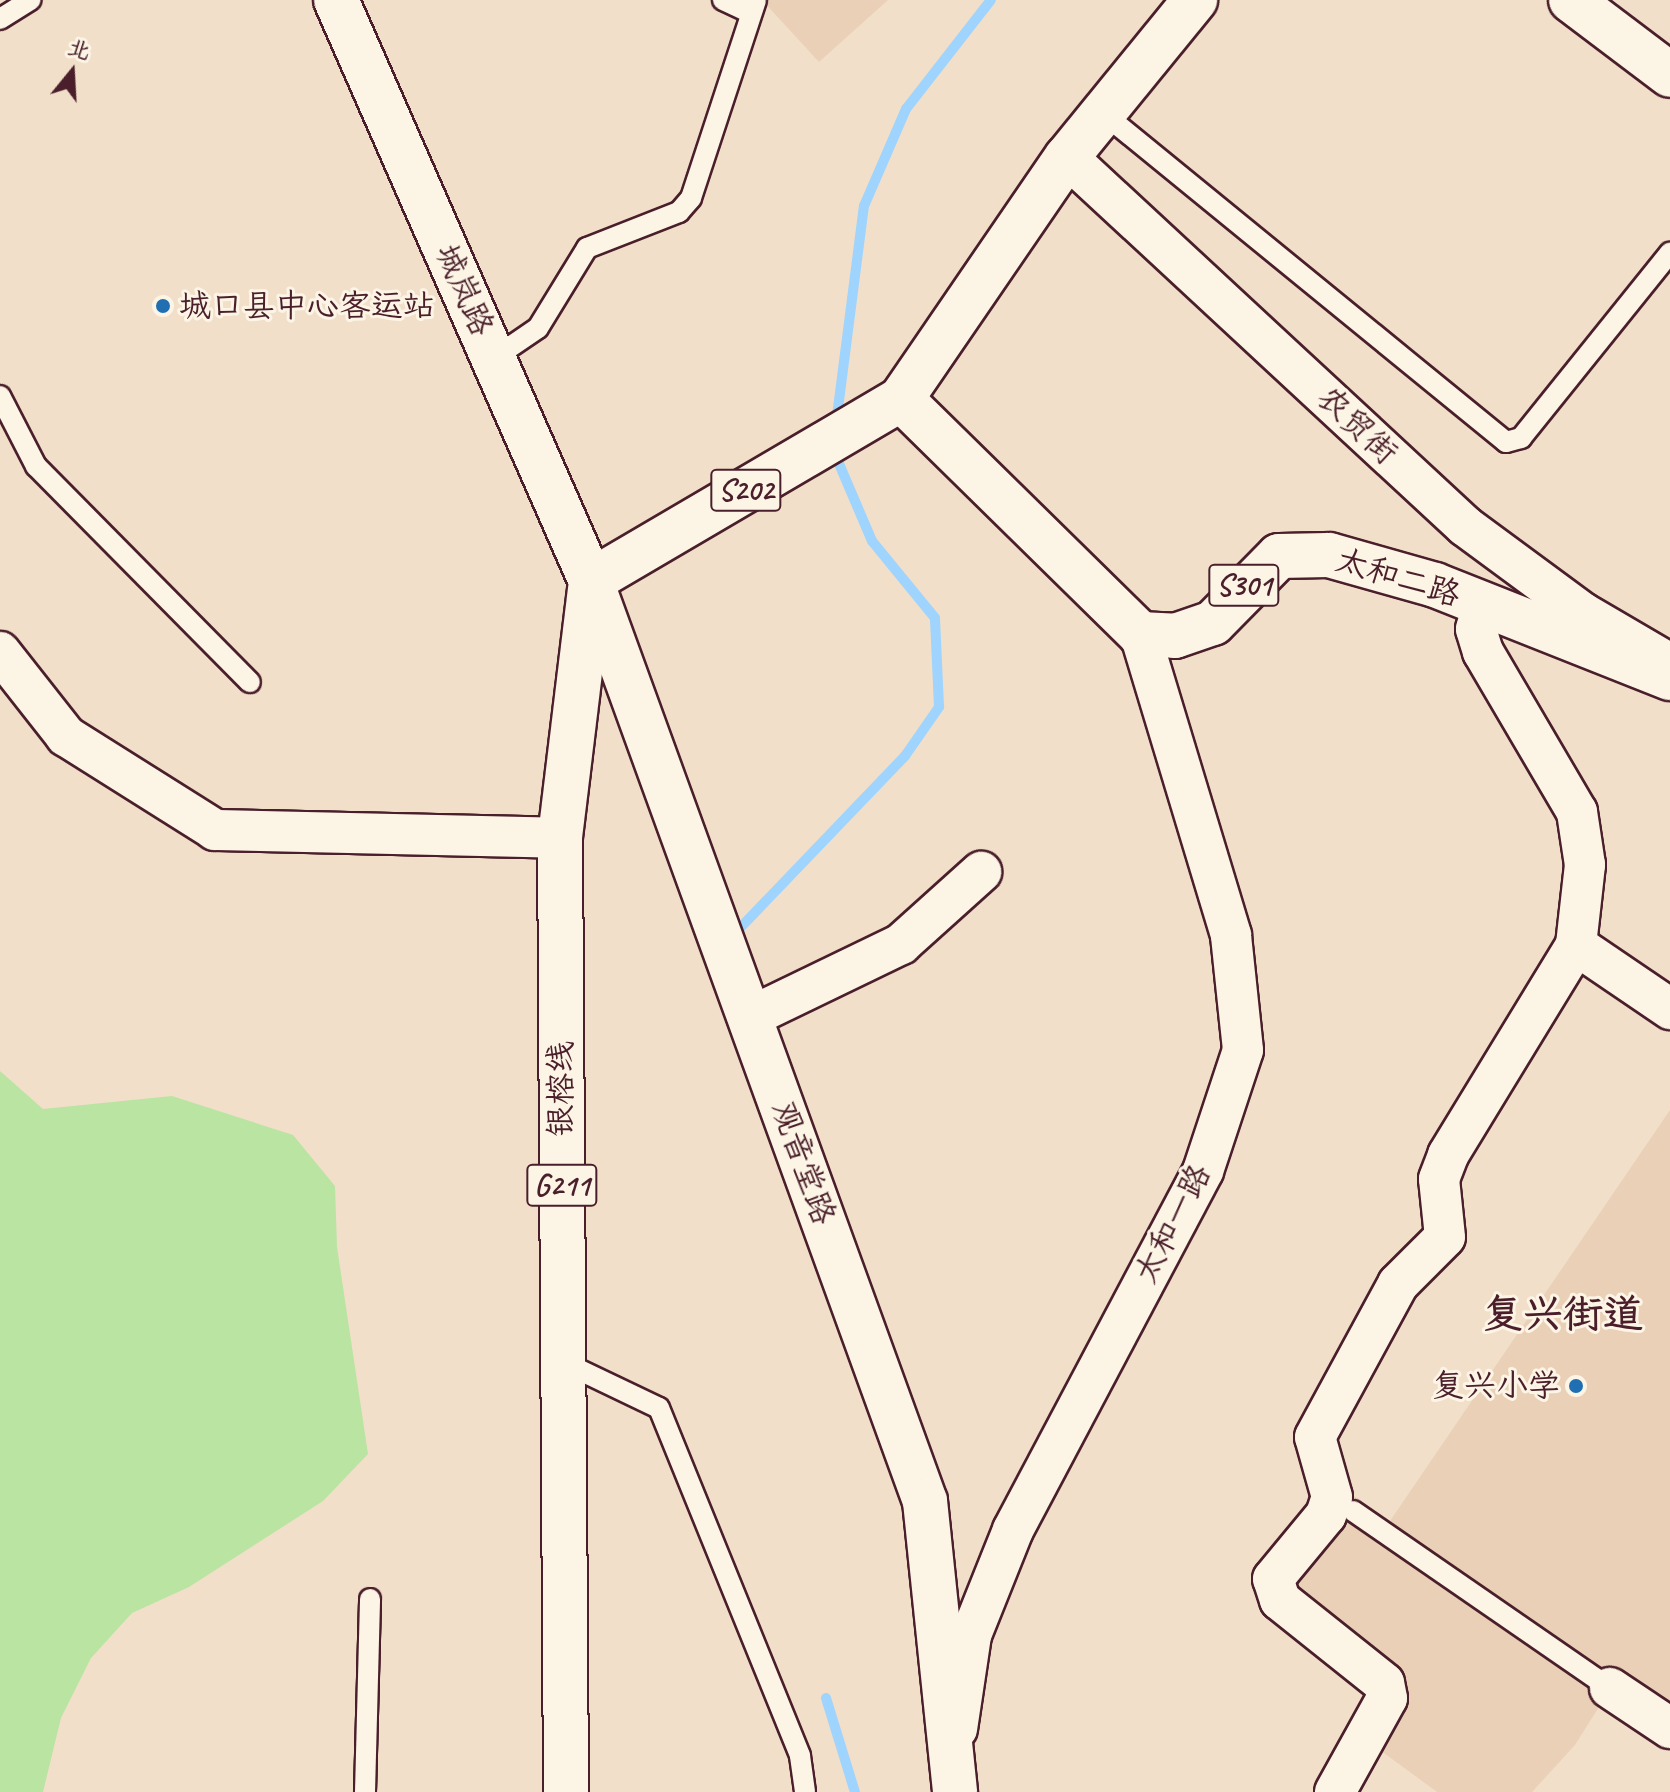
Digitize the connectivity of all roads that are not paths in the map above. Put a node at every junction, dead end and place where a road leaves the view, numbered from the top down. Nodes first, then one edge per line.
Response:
1 (31, 0) edge
2 (336, 0) edge
3 (723, 0) edge
4 (1195, 0) edge
5 (1571, 0) edge
6 (752, 6) edge
7 (0, 19) edge
8 (1670, 75) edge
9 (1103, 113) junction
10 (1067, 157) junction
11 (1670, 253) edge
12 (494, 358) junction
13 (0, 396) edge
14 (901, 399) junction
15 (591, 581) junction
16 (1483, 604) junction
17 (1140, 634) junction
18 (0, 652) edge
19 (1670, 664) edge
20 (1670, 678) edge
21 (250, 682) dead end
22 (560, 838) junction
23 (981, 872) dead end
24 (1576, 945) junction
25 (1670, 1009) edge
26 (750, 1017) junction
27 (563, 1362) junction
28 (1353, 1511) dead end
29 (370, 1599) dead end
30 (1610, 1688) joint
31 (1670, 1728) edge
32 (954, 1776) edge
33 (365, 1792) edge
34 (566, 1792) edge
35 (805, 1792) edge
36 (1335, 1792) edge

1 - 7 lane
2 - 12 main road, 城岚路
3 - 6 lane
4 - 9 main road
5 - 8 main road
6 - 12 lane
9 - 10 main road
9 - 11 lane
10 - 14 main road
10 - 19 street, 农贸街
12 - 15 main road, 城岚路
13 - 21 lane
14 - 15 main road, S202
14 - 17 main road
15 - 22 main road, 银榕线 / G211
15 - 26 main road, 观音堂路
16 - 17 main road, 太和二路 / S301
16 - 20 main road, 太和二路 / S301
16 - 24 street
17 - 32 street, 太和一路
18 - 22 street
22 - 27 main road, 银榕线 / G211
23 - 26 street
24 - 25 street
24 - 36 street
26 - 32 main road, 观音堂路
27 - 34 main road, 银榕线 / G211
27 - 35 lane
28 - 30 lane
29 - 33 lane
30 - 31 street

